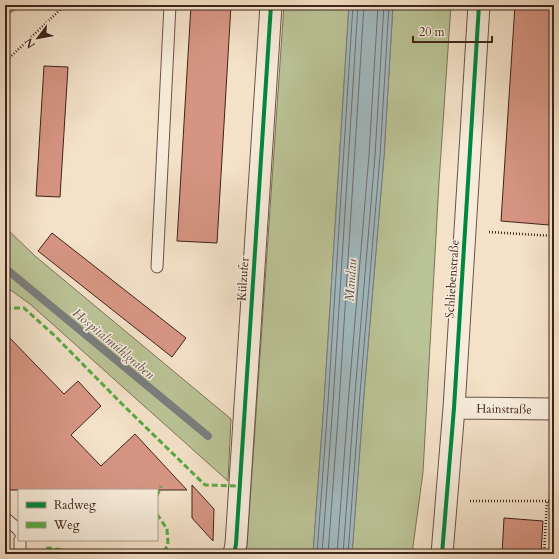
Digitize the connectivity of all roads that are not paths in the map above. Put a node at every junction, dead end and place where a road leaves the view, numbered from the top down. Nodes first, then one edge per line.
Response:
1 (170, 5) edge
2 (271, 5) edge
3 (479, 5) edge
4 (157, 267) dead end
5 (454, 408) junction
6 (554, 409) edge
7 (5, 518) edge
8 (18, 529) edge
9 (20, 541) edge
10 (20, 554) edge
11 (234, 554) edge
12 (442, 554) edge

1 - 4 lane
2 - 11 street, Külzufer
3 - 5 street, Schliebenstraße
5 - 6 street, Hainstraße
5 - 12 street, Schliebenstraße
7 - 8 lane
9 - 10 lane

